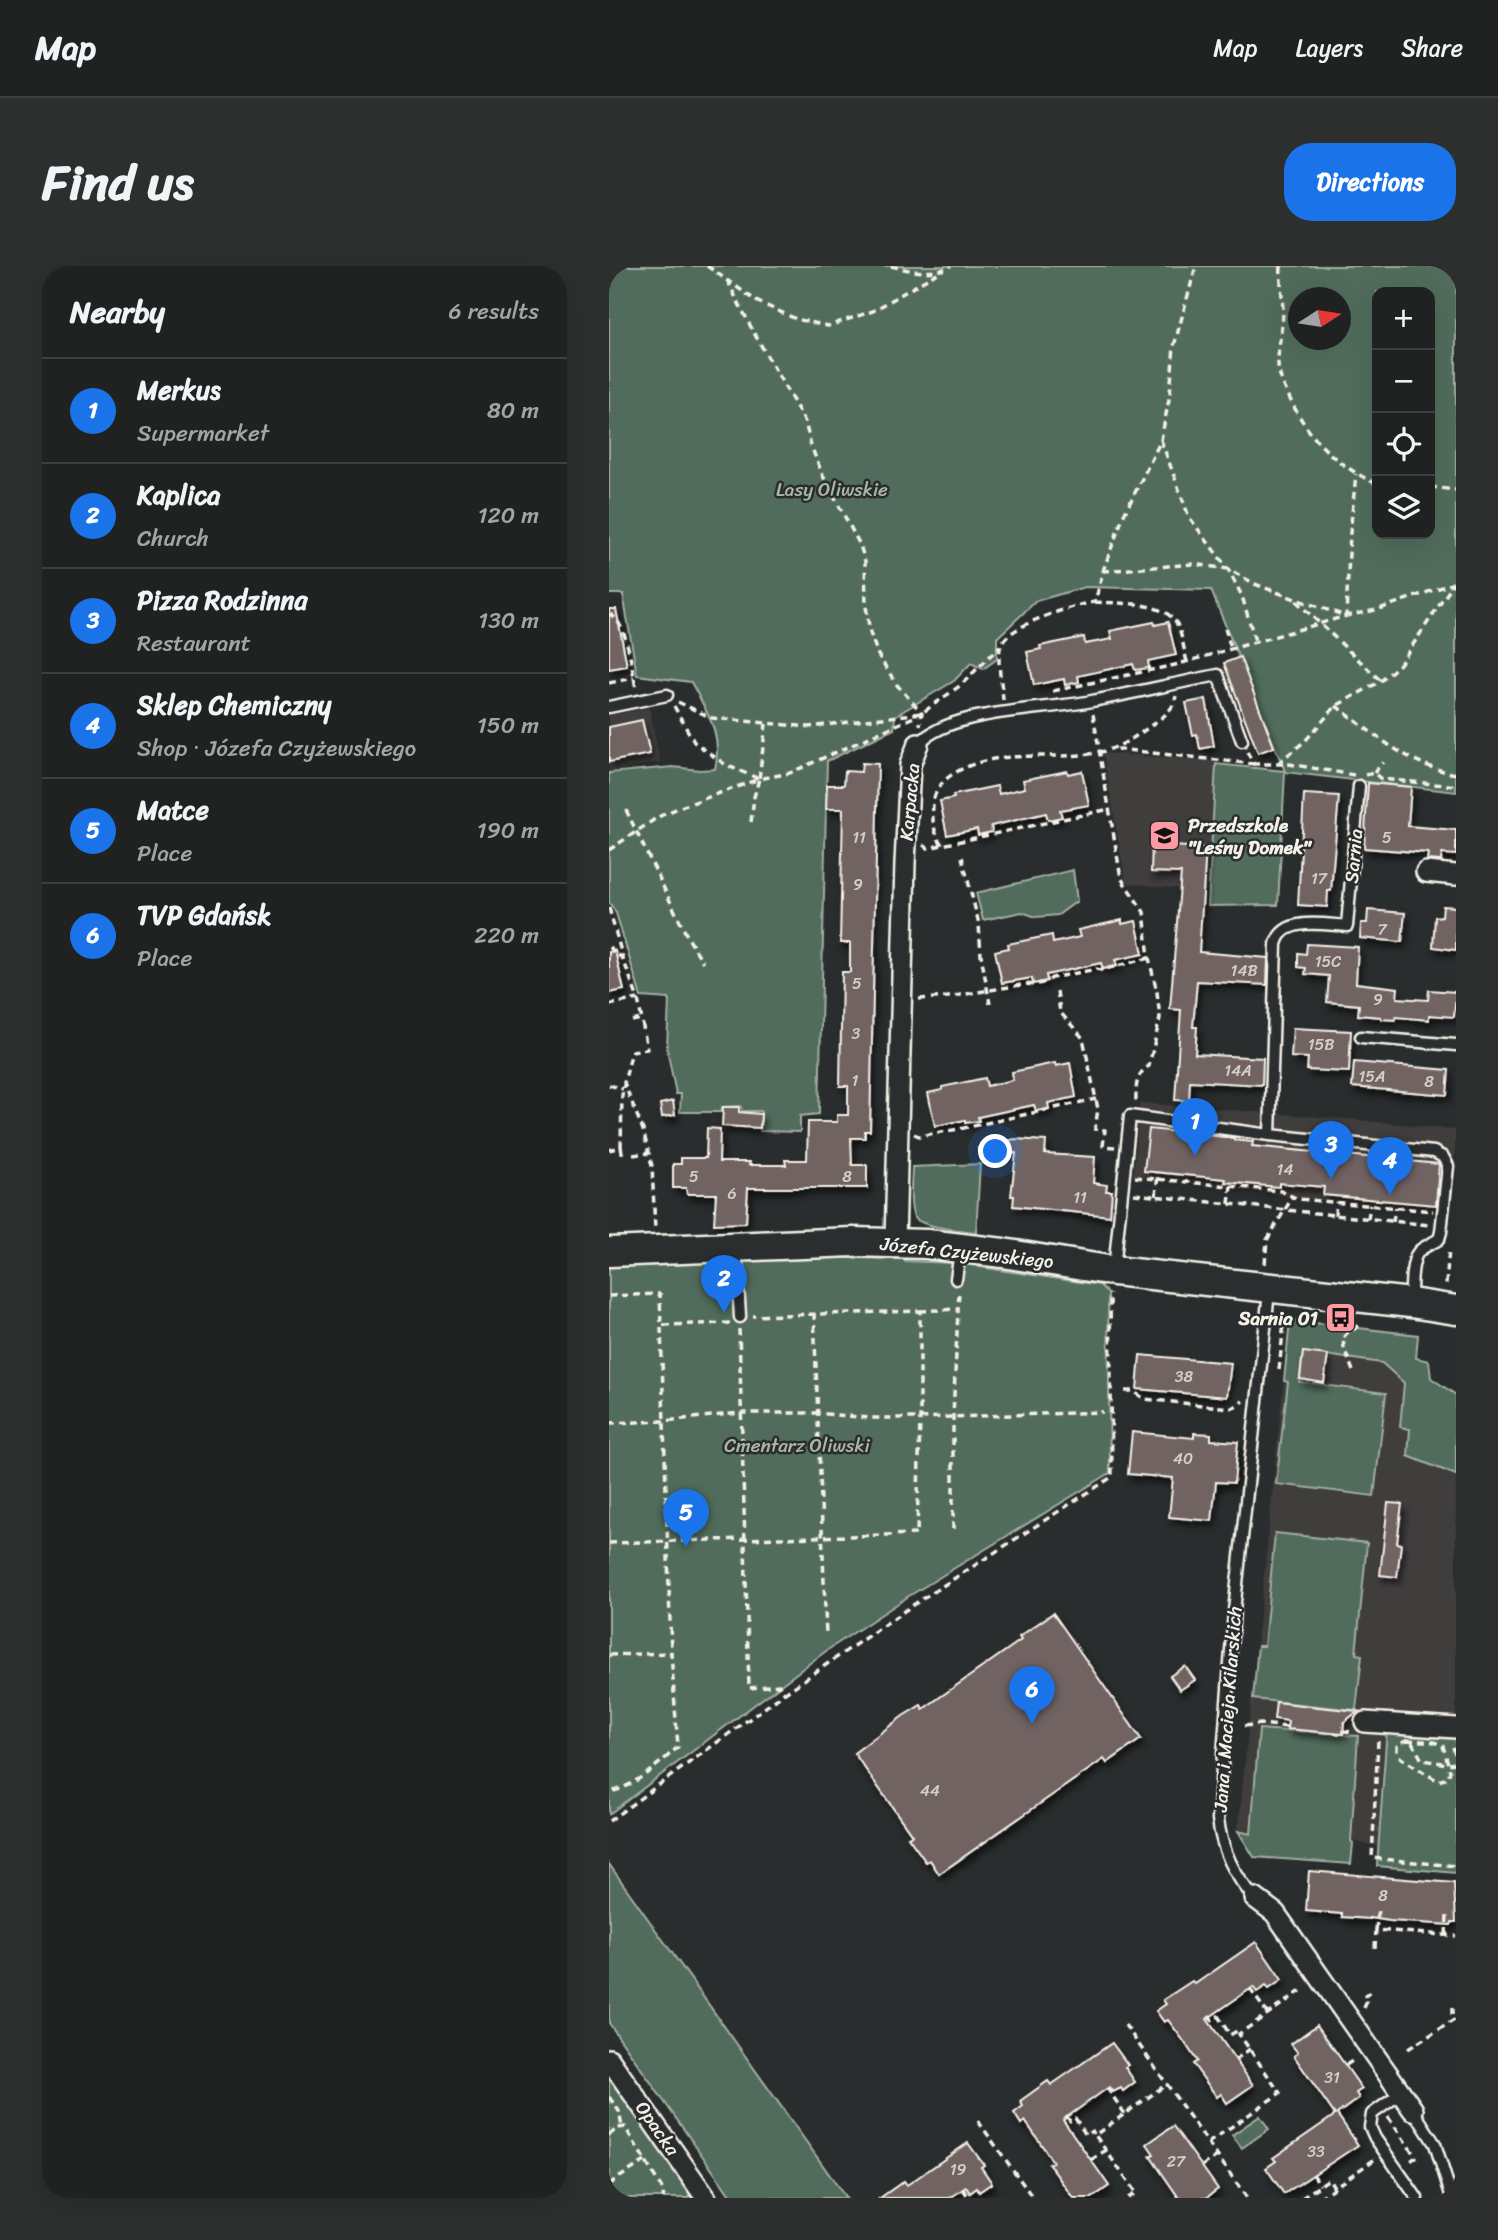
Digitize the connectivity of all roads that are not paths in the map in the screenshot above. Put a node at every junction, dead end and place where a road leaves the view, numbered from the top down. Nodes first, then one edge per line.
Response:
1 (667, 695) road end
2 (609, 707) edge
3 (1242, 741) road end
4 (918, 744) joint
5 (1359, 786) dead end
6 (1426, 872) dead end
7 (1456, 875) edge
8 (1361, 1037) dead end
9 (1456, 1045) edge
10 (1270, 1135) junction
11 (895, 1242) junction
12 (736, 1247) junction
13 (960, 1248) junction
14 (609, 1252) edge
15 (1267, 1276) junction
16 (956, 1279) dead end
17 (1112, 1284) junction
18 (1451, 1297) edge
19 (1411, 1303) junction
20 (740, 1317) road end
21 (1372, 1722) road end
22 (1454, 1735) edge
23 (1255, 1898) joint
24 (609, 2059) edge
25 (1401, 2093) junction
26 (1413, 2110) joint
27 (706, 2198) edge
28 (1417, 2198) edge
29 (1452, 2198) edge

1 - 2 lane
3 - 4 lane, Karpacka
4 - 11 street, Karpacka
5 - 10 lane, Sarnia
6 - 7 street
8 - 9 lane
10 - 17 lane
10 - 19 lane
11 - 12 street, Józefa Czyżewskiego
11 - 13 street, Józefa Czyżewskiego
12 - 14 street, Józefa Czyżewskiego
12 - 20 lane
13 - 16 lane
13 - 17 street, Józefa Czyżewskiego
15 - 17 street, Józefa Czyżewskiego
15 - 19 street, Józefa Czyżewskiego
15 - 23 lane, Jana i Macieja Kilarskich
18 - 19 street, Józefa Czyżewskiego
21 - 22 street
23 - 25 street, Jana i Macieja Kilarskich
24 - 27 street, Opacka
25 - 26 street, Jana i Macieja Kilarskich
25 - 28 lane
26 - 29 lane

